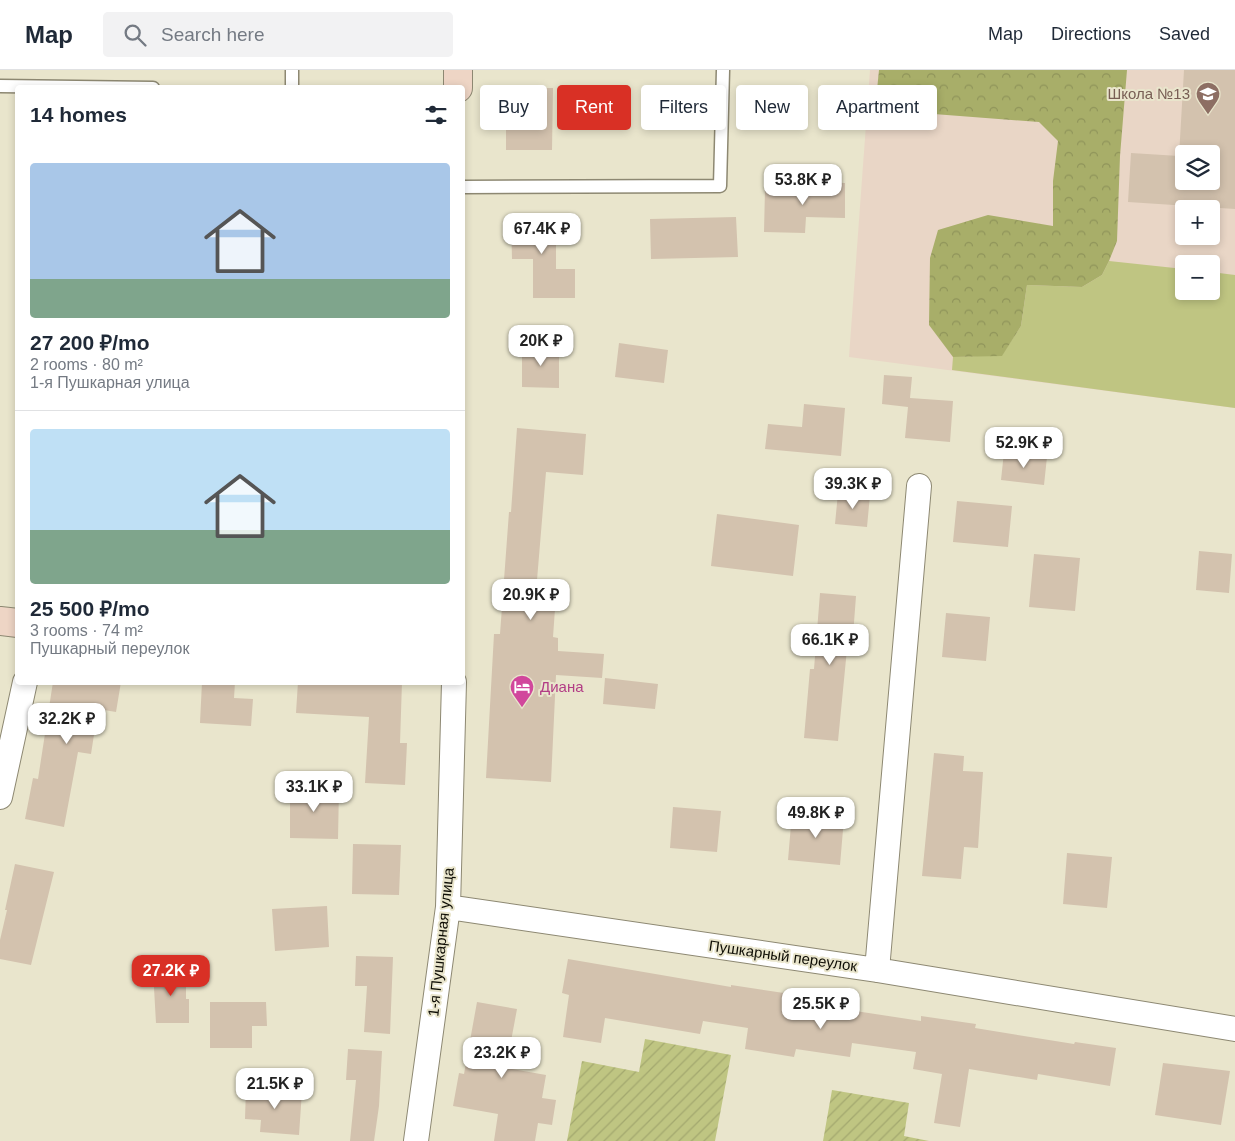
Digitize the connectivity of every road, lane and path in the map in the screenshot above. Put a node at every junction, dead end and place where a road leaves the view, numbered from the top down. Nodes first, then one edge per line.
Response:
1 (292, 70) edge
2 (458, 70) edge
3 (723, 70) edge
4 (292, 85) edge
5 (458, 85) edge
6 (0, 86) edge
7 (15, 86) edge
8 (465, 187) edge
9 (919, 486) dead end
10 (0, 621) edge
11 (15, 623) edge
12 (24, 685) edge
13 (454, 685) edge
14 (0, 797) edge
15 (448, 907) junction
16 (877, 970) junction
17 (1235, 1029) edge
18 (416, 1141) edge

1 - 4 lane
2 - 5 main road
3 - 8 lane
6 - 7 lane
9 - 16 street
10 - 11 main road
12 - 14 street
13 - 15 street, 1-я Пушкарная улица
15 - 16 street, Пушкарный переулок
15 - 18 street, 1-я Пушкарная улица
16 - 17 street, Пушкарный переулок

